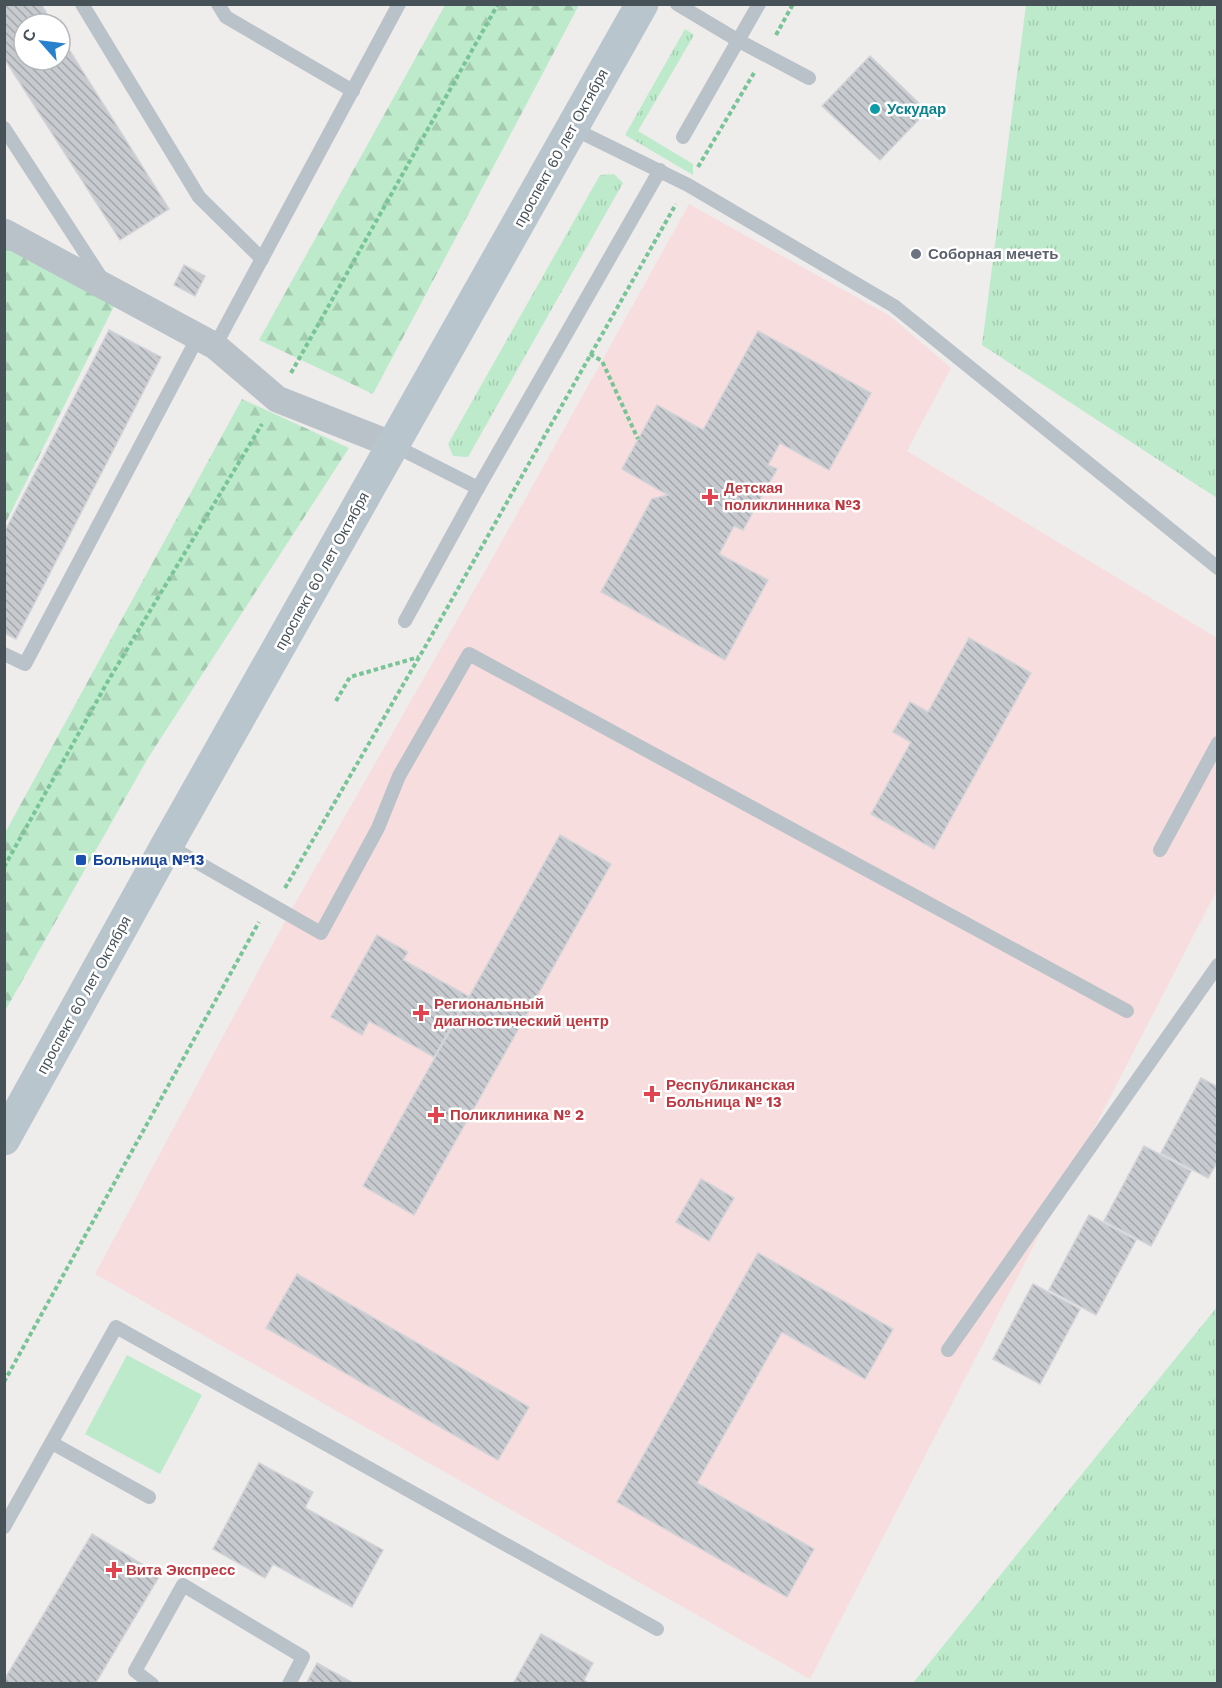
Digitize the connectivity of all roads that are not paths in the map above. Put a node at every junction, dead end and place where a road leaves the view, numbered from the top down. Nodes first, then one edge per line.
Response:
1 (82, 4) edge
2 (218, 4) edge
3 (399, 4) edge
4 (642, 4) edge
5 (677, 4) edge
6 (759, 4) edge
7 (739, 41) junction
8 (809, 78) dead end
9 (353, 91) junction
10 (4, 128) edge
11 (572, 128) junction
12 (683, 137) dead end
13 (660, 170) junction
14 (4, 232) edge
15 (262, 259) junction
16 (108, 288) junction
17 (207, 341) junction
18 (393, 445) junction
19 (478, 488) junction
20 (1218, 568) edge
21 (405, 621) dead end
22 (4, 654) edge
23 (1218, 743) edge
24 (167, 845) junction
25 (1160, 850) dead end
26 (1218, 964) edge
27 (1128, 1011) dead end
28 (4, 1139) edge
29 (948, 1350) dead end
30 (51, 1443) junction
31 (149, 1497) dead end
32 (4, 1527) edge
33 (657, 1629) dead end
34 (152, 1683) edge
35 (289, 1683) edge

1 - 15 lane
2 - 9 lane
3 - 9 lane
4 - 11 main road, проспект 60 лет Октября
5 - 7 lane
6 - 7 lane
7 - 8 lane
7 - 12 lane
9 - 15 lane
10 - 16 lane
11 - 13 lane
11 - 18 main road, проспект 60 лет Октября
13 - 19 lane
13 - 20 lane
14 - 16 street
15 - 17 lane
16 - 17 street
17 - 18 street
17 - 22 lane
18 - 19 lane
18 - 24 main road, проспект 60 лет Октября
19 - 21 lane
23 - 25 lane
24 - 27 lane
24 - 28 main road, проспект 60 лет Октября
26 - 29 lane
30 - 31 lane
30 - 32 lane
30 - 33 lane
34 - 35 lane

